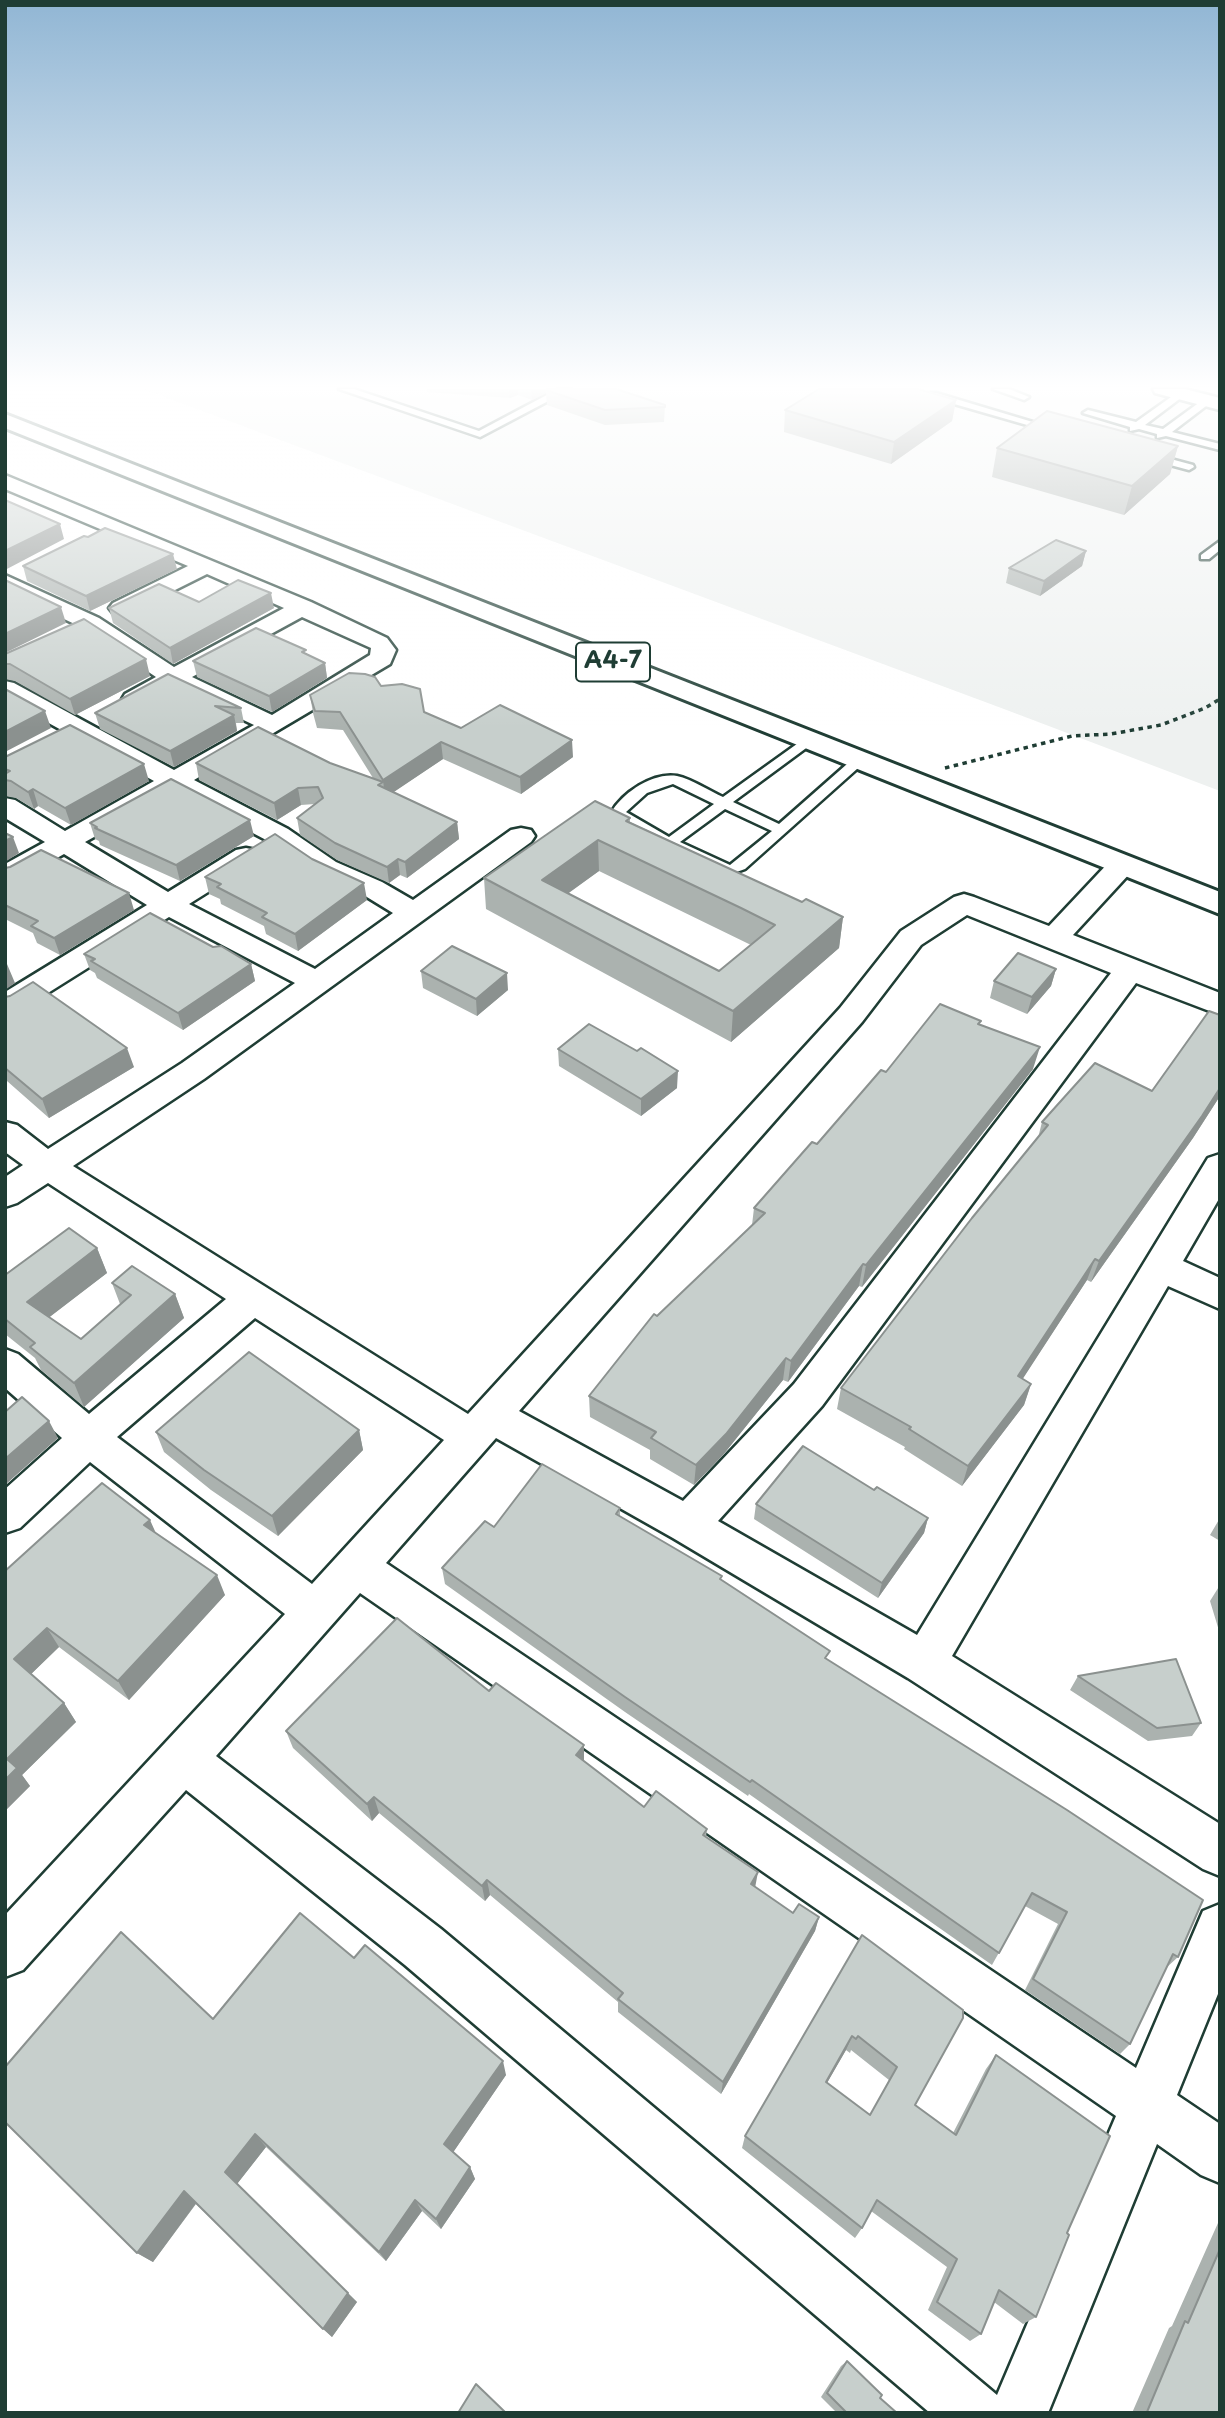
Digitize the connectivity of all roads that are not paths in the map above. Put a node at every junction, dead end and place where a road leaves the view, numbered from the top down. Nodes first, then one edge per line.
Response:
1 (52, 502) edge
2 (210, 502) edge
3 (253, 502) edge
4 (111, 527) junction
5 (87, 538) edge
6 (1220, 544) edge
7 (1205, 557) dead end
8 (206, 566) junction
9 (28, 569) edge
10 (5, 581) edge
11 (303, 607) junction
12 (91, 623) junction
13 (69, 634) edge
14 (174, 678) junction
15 (5, 688) edge
16 (273, 725) junction
17 (77, 730) junction
18 (808, 740) junction
19 (53, 742) edge
20 (860, 761) junction
21 (171, 781) junction
22 (725, 802) junction
23 (5, 806) edge
24 (289, 827) junction
25 (781, 830) junction
26 (521, 836) dead end
27 (66, 842) junction
28 (670, 843) junction
29 (1122, 865) junction
30 (5, 876) edge
31 (1220, 884) edge
32 (1220, 904) edge
33 (168, 905) junction
34 (414, 913) junction
35 (1053, 939) junction
36 (1130, 969) junction
37 (317, 982) junction
38 (1220, 1005) edge
39 (5, 1006) edge
40 (5, 1134) edge
41 (47, 1166) junction
42 (1220, 1167) edge
43 (5, 1194) edge
44 (1160, 1266) junction
45 (1220, 1295) edge
46 (252, 1299) junction
47 (5, 1365) edge
48 (481, 1426) junction
49 (89, 1438) junction
50 (5, 1515) edge
51 (688, 1525) junction
52 (356, 1566) junction
53 (315, 1612) junction
54 (924, 1664) junction
55 (183, 1759) junction
56 (1220, 1852) edge
57 (1220, 1928) edge
58 (5, 1952) edge
59 (1147, 2104) junction
60 (1220, 2156) edge
61 (975, 2413) edge
62 (1019, 2413) edge

1 - 4 street
2 - 18 highway, A4-7
3 - 31 highway, A4-7
4 - 5 street
4 - 8 street
6 - 7 lane
8 - 11 street
8 - 12 street
9 - 10 street
10 - 12 street
11 - 14 street
11 - 16 street
12 - 13 street
12 - 14 street
14 - 16 street
14 - 17 street
15 - 17 street
16 - 21 street
17 - 19 street
17 - 21 street
18 - 20 highway, A4-7
18 - 22 lane
20 - 25 lane
20 - 29 highway, A4-7
21 - 24 street
21 - 27 street
22 - 25 lane
22 - 28 lane
22 - 28 lane
23 - 27 street
24 - 33 street
24 - 34 street
25 - 28 lane
26 - 34 street
27 - 30 street
27 - 33 street
29 - 32 highway, A4-7
29 - 35 street
33 - 37 street
33 - 39 street
34 - 37 street
35 - 36 street
35 - 48 street
36 - 38 street
36 - 51 street
37 - 41 street
40 - 41 street
41 - 43 street
41 - 46 street
42 - 44 street
44 - 45 street
44 - 54 street
46 - 48 street
46 - 49 street
47 - 49 street
48 - 51 street
48 - 52 street
49 - 50 street
49 - 53 street
51 - 54 street
52 - 53 street
52 - 59 street
53 - 55 street
54 - 56 street
55 - 58 street
55 - 61 street
57 - 59 street
59 - 60 street
59 - 62 street

